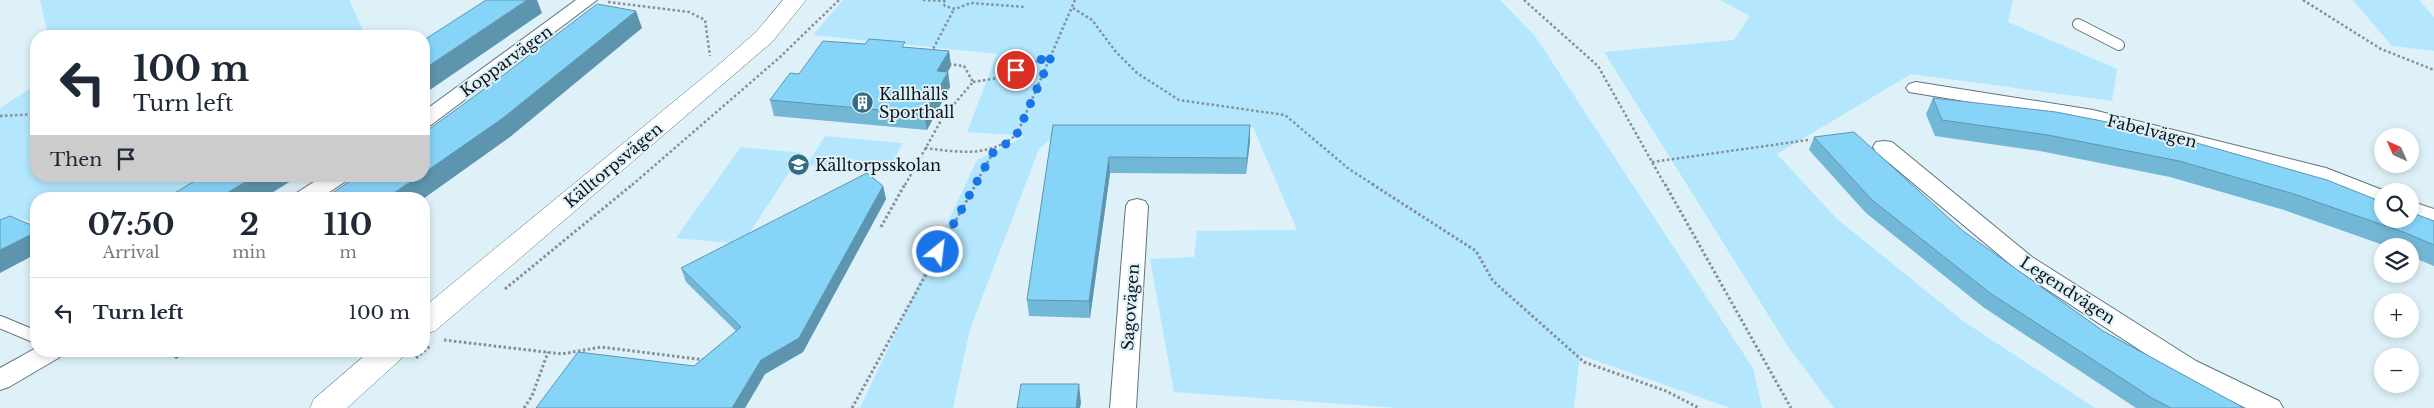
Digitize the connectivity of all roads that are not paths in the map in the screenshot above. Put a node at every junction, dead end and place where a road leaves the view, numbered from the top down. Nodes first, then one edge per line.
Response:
1 (588, 0) edge
2 (795, 0) edge
3 (2078, 24) dead end
4 (2119, 45) dead end
5 (1916, 88) dead end
6 (430, 117) edge
7 (1884, 147) dead end
8 (329, 182) edge
9 (314, 192) edge
10 (2374, 195) edge
11 (1137, 206) dead end
12 (2419, 211) edge
13 (2434, 217) edge
14 (0, 322) edge
15 (436, 332) edge
16 (30, 334) edge
17 (40, 357) edge
18 (383, 357) edge
19 (0, 380) edge
20 (326, 408) edge
21 (1123, 408) edge
22 (2270, 408) edge

1 - 6 street, Kopparvägen
2 - 15 street, Källtorpsvägen
3 - 4 lane
5 - 10 street, Fabelvägen
7 - 22 street, Legendvägen
8 - 9 street
11 - 21 street, Sagovägen
12 - 13 street
14 - 16 lane
17 - 19 street
18 - 20 street

